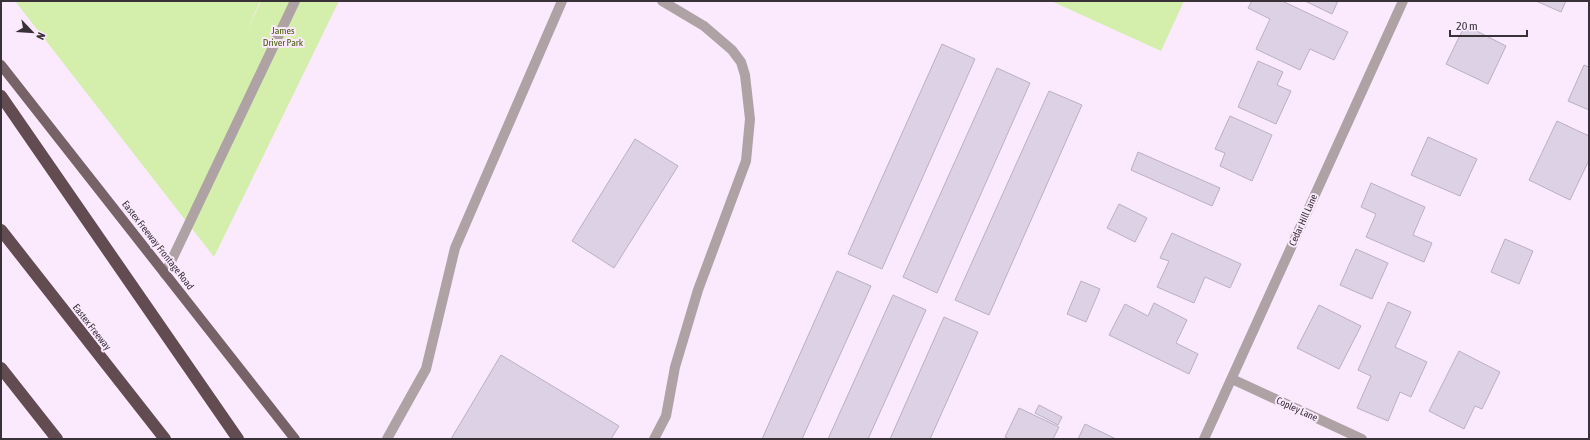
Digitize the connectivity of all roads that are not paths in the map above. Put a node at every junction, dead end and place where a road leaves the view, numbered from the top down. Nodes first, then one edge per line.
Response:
1 (295, 1) edge
2 (562, 1) edge
3 (662, 1) edge
4 (1402, 1) edge
5 (1, 66) edge
6 (1, 96) edge
7 (1, 230) edge
8 (165, 274) junction
9 (1, 368) edge
10 (1232, 379) junction
11 (57, 439) edge
12 (165, 439) edge
13 (238, 439) edge
14 (295, 439) edge
15 (387, 439) edge
16 (654, 439) edge
17 (1204, 439) edge
18 (1362, 439) edge

1 - 8 street
2 - 15 street
3 - 16 street
4 - 10 street, Cedar Hill Lane
5 - 8 main road, Eastex Freeway Frontage Road
6 - 13 highway
7 - 12 highway, Eastex Freeway
8 - 14 main road, Eastex Freeway Frontage Road
9 - 11 highway
10 - 17 street, Cedar Hill Lane
10 - 18 street, Copley Lane

